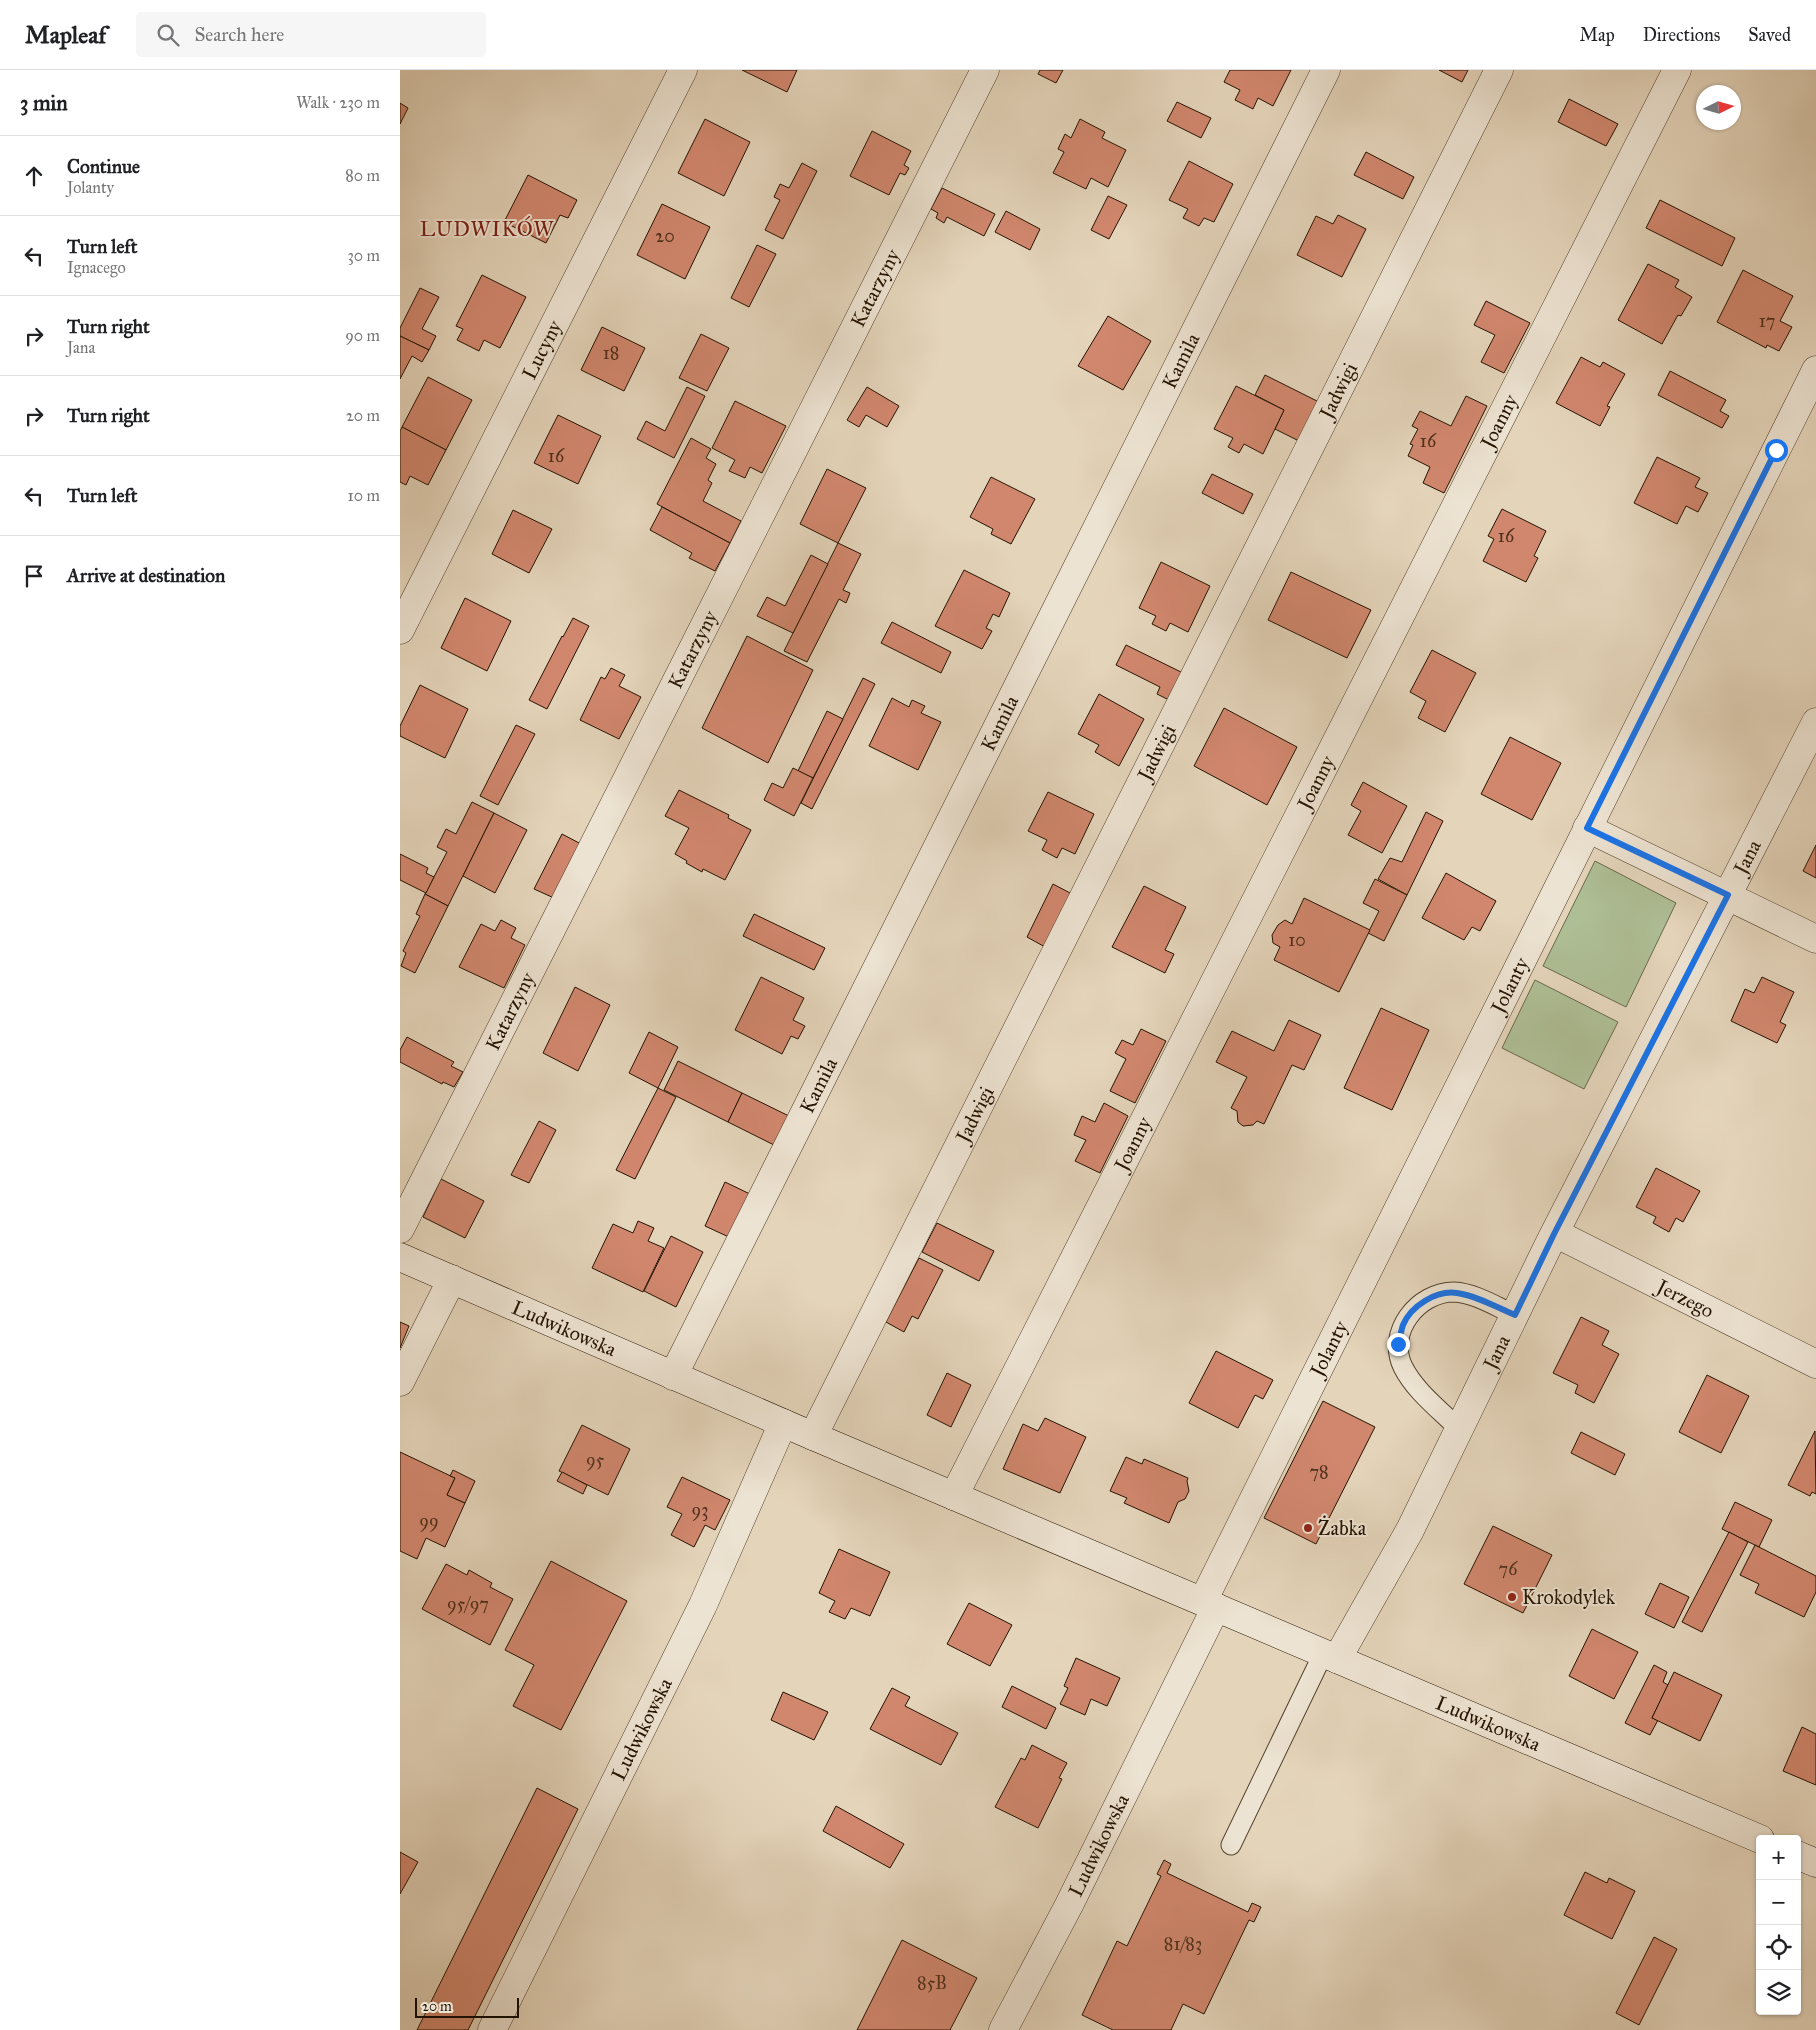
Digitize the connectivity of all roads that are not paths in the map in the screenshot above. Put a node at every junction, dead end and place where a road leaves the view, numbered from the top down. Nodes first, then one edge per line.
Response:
1 (683, 70) edge
2 (985, 70) edge
3 (1326, 70) edge
4 (1499, 70) edge
5 (1677, 70) edge
6 (1816, 370) edge
7 (400, 630) edge
8 (1816, 722) edge
9 (1587, 828) junction
10 (1728, 895) junction
11 (1816, 939) edge
12 (400, 1229) edge
13 (1554, 1234) junction
14 (400, 1257) edge
15 (452, 1279) junction
16 (1515, 1315) junction
17 (1816, 1364) edge
18 (674, 1376) junction
19 (400, 1382) edge
20 (783, 1423) junction
21 (1459, 1429) junction
22 (813, 1436) junction
23 (954, 1496) junction
24 (1210, 1604) junction
25 (1330, 1657) junction
26 (1756, 1837) edge
27 (1231, 1845) dead end
28 (1801, 1857) edge
29 (1816, 1863) edge
30 (492, 2030) edge
31 (1003, 2030) edge

1 - 7 street, Lucyny
2 - 12 street, Katarzyny
3 - 18 street, Kamila
4 - 22 street, Jadwigi
5 - 23 street, Joanny
6 - 9 street, Jolanty
8 - 10 street, Jana
9 - 10 street
9 - 24 street, Jolanty
10 - 11 street
10 - 13 street, Jana
13 - 16 street, Jana
13 - 17 street, Jerzego
14 - 15 street, Ludwikowska
15 - 18 street, Ludwikowska
15 - 19 street
16 - 21 street, Jana
16 - 21 lane
18 - 20 street, Ludwikowska
20 - 22 street, Ludwikowska
20 - 30 street, Ludwikowska
21 - 25 street, Jana
22 - 23 street, Ludwikowska
23 - 24 street, Ludwikowska
24 - 25 street, Ludwikowska
24 - 31 street, Ludwikowska
25 - 26 street, Ludwikowska
25 - 27 lane
28 - 29 street

